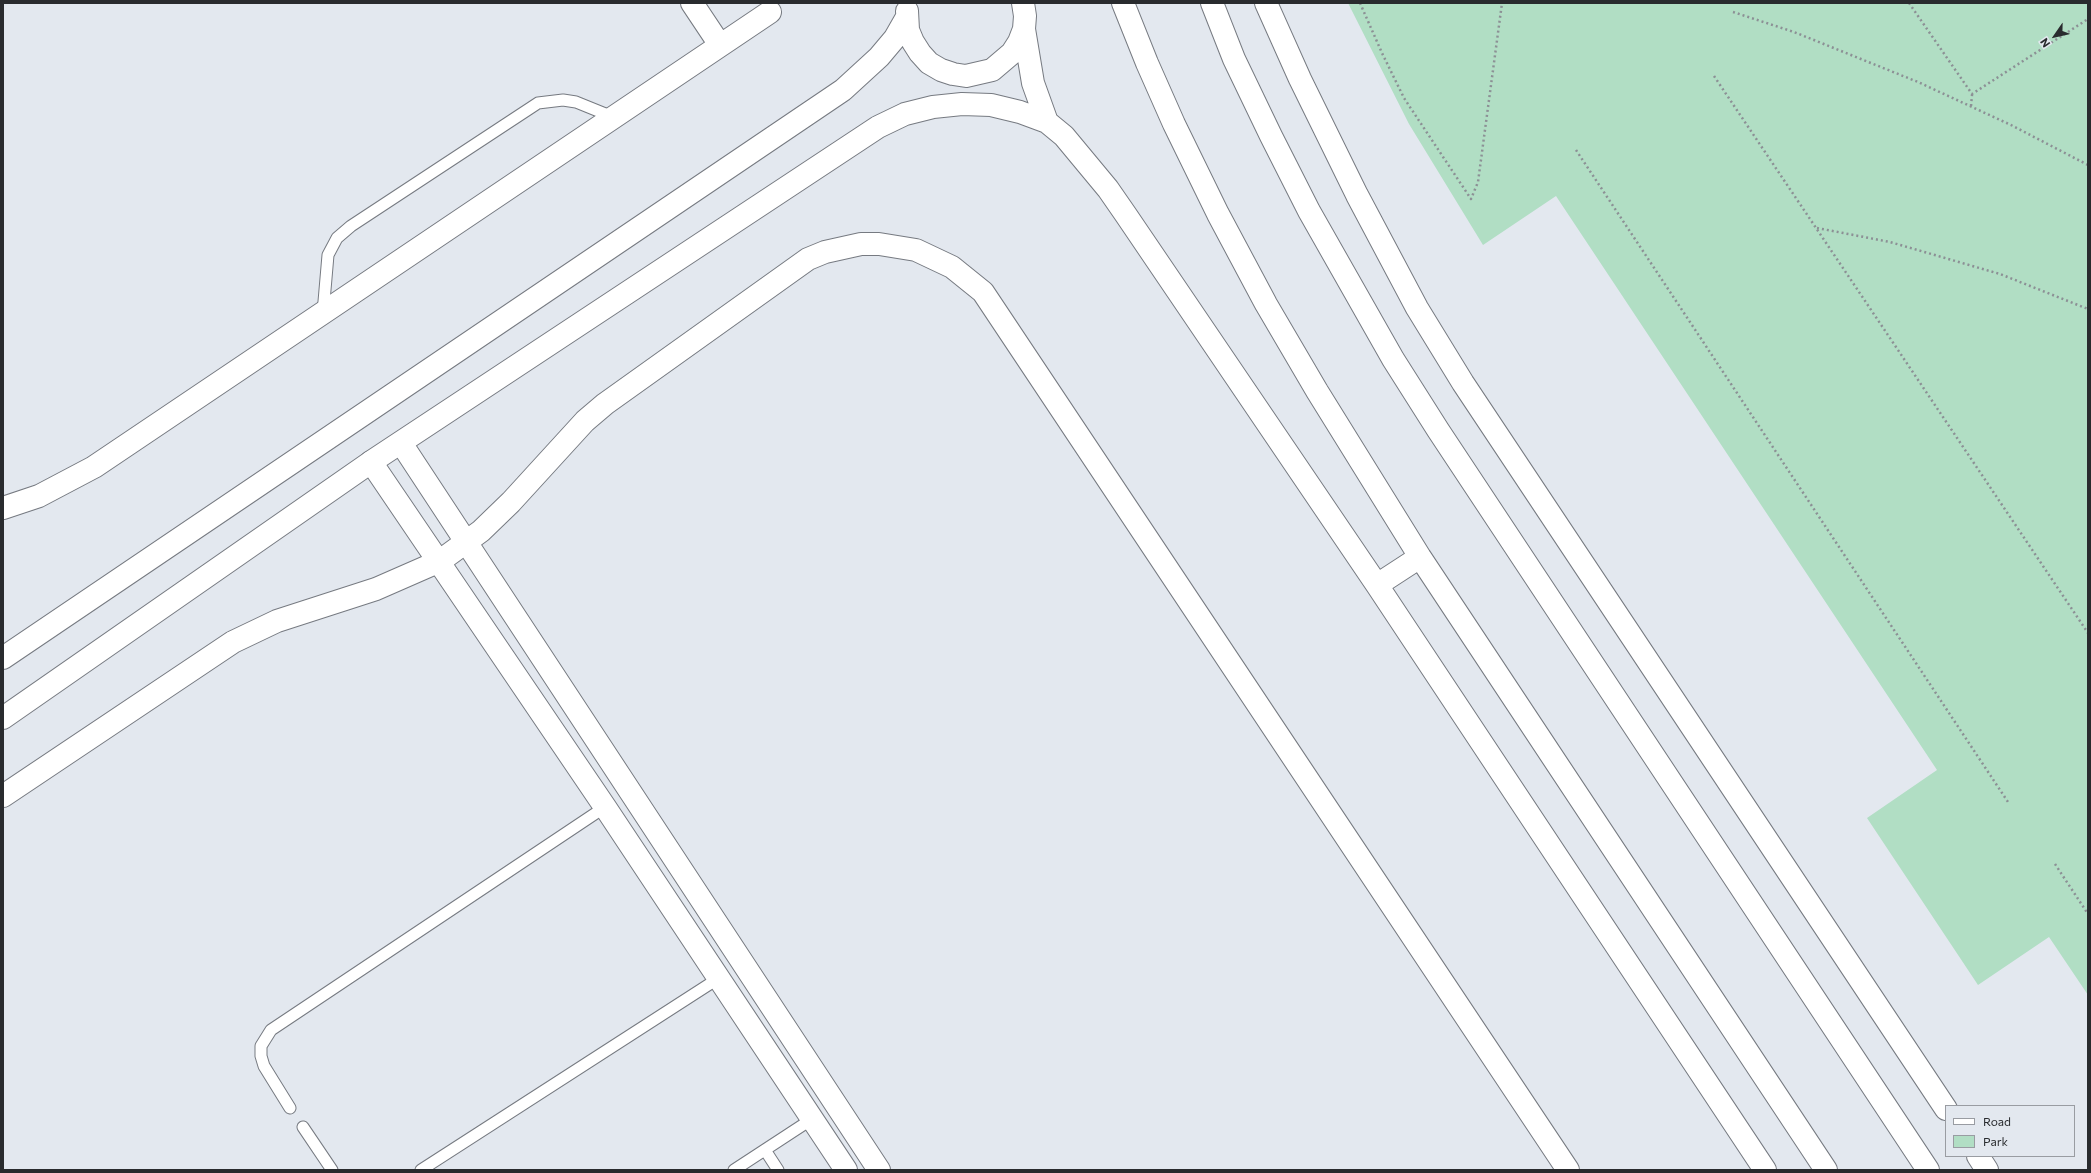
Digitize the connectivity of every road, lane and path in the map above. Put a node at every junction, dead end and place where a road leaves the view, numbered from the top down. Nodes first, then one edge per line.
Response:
1 (692, 3) edge
2 (1023, 3) edge
3 (1123, 3) edge
4 (1212, 3) edge
5 (1266, 3) edge
6 (1360, 3) edge
7 (1502, 3) edge
8 (1909, 3) edge
9 (907, 10) edge
10 (770, 12) dead end
11 (1733, 12) dead end
12 (2088, 19) edge
13 (1024, 29) junction
14 (720, 45) junction
15 (962, 75) junction
16 (1714, 76) dead end
17 (1972, 94) junction
18 (962, 104) junction
19 (1970, 106) junction
20 (613, 117) junction
21 (1047, 122) junction
22 (1576, 150) dead end
23 (2088, 165) edge
24 (1816, 228) junction
25 (2088, 309) edge
26 (322, 313) junction
27 (401, 443) junction
28 (371, 462) junction
29 (3, 508) edge
30 (466, 543) junction
31 (1420, 557) junction
32 (440, 561) junction
33 (1377, 585) junction
34 (2088, 633) edge
35 (4, 654) edge
36 (3, 718) edge
37 (3, 796) edge
38 (2008, 802) dead end
39 (605, 807) junction
40 (2055, 864) dead end
41 (2088, 914) edge
42 (719, 978) junction
43 (290, 1108) dead end
44 (1945, 1108) edge
45 (812, 1119) junction
46 (302, 1127) dead end
47 (765, 1150) junction
48 (1979, 1157) edge
49 (332, 1170) edge
50 (421, 1170) edge
51 (734, 1170) edge
52 (778, 1170) edge
53 (846, 1170) edge
54 (879, 1170) edge
55 (1568, 1170) edge
56 (1765, 1170) edge
57 (1826, 1170) edge
58 (1928, 1170) edge
59 (1987, 1170) edge

1 - 14 street
2 - 13 street
3 - 31 street
4 - 58 street
5 - 44 street
6 - 7 path
8 - 17 path
9 - 15 street
9 - 35 street
10 - 14 street
11 - 19 path
12 - 17 path
13 - 15 street
13 - 21 street
14 - 20 street
15 - 18 street
16 - 24 path
17 - 19 path
18 - 21 street
18 - 27 street
19 - 23 path
20 - 26 street
20 - 26 lane
21 - 33 street
22 - 38 path
24 - 25 path
24 - 34 path
26 - 29 street
27 - 28 street
27 - 30 street
28 - 32 street
28 - 36 street
30 - 32 street
30 - 54 street
30 - 55 street
31 - 33 street
31 - 57 street
32 - 37 street
32 - 39 street
33 - 56 street
39 - 42 street
39 - 43 lane
40 - 41 path
42 - 45 street
42 - 50 lane
45 - 47 lane
45 - 53 street
46 - 49 lane
47 - 51 lane
47 - 52 lane
48 - 59 street

